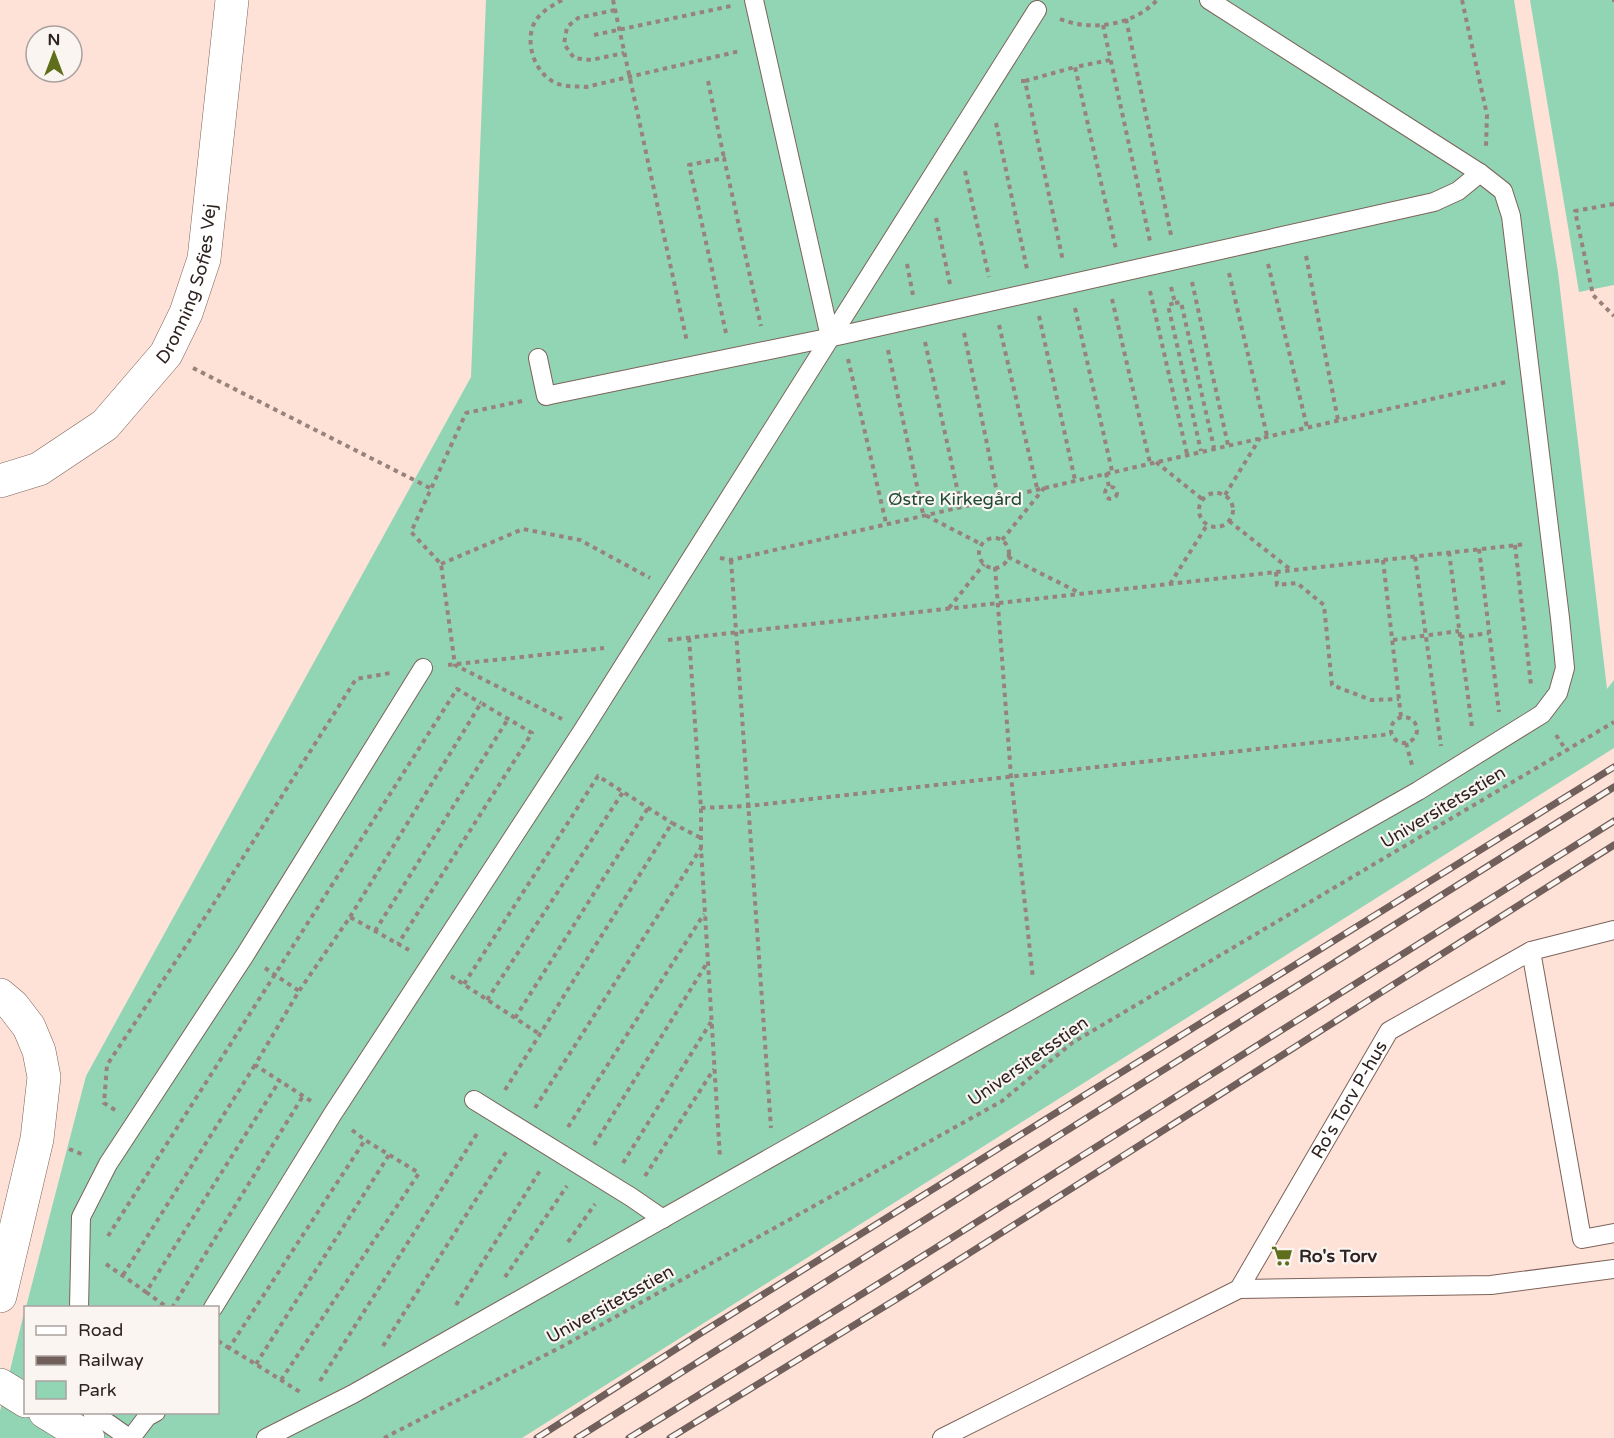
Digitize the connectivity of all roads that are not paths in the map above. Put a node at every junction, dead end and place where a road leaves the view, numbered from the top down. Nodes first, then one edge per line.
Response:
1 (232, 0) edge
2 (754, 0) edge
3 (1209, 0) edge
4 (1037, 10) road end
5 (1480, 173) junction
6 (836, 336) junction
7 (538, 358) dead end
8 (0, 481) edge
9 (423, 668) road end
10 (1614, 930) edge
11 (1531, 951) junction
12 (0, 995) edge
13 (474, 1100) dead end
14 (663, 1219) junction
15 (1614, 1233) edge
16 (1614, 1269) edge
17 (1239, 1289) junction
18 (0, 1296) edge
19 (79, 1306) edge
20 (214, 1306) edge
21 (0, 1385) edge
22 (24, 1400) edge
23 (47, 1414) edge
24 (94, 1414) edge
25 (150, 1414) edge
26 (88, 1438) edge
27 (130, 1438) edge
28 (266, 1438) edge
29 (942, 1438) edge

1 - 8 street, Dronning Sofies Vej
2 - 6 lane
3 - 5 lane
4 - 6 lane
5 - 6 lane
5 - 14 lane
6 - 7 lane
6 - 20 lane
9 - 19 lane
10 - 11 lane, Ro's Torv P-hus
11 - 15 lane
11 - 17 lane, Ro's Torv P-hus
12 - 18 street
13 - 14 lane
14 - 28 lane
16 - 17 lane
17 - 29 lane
21 - 22 street
23 - 26 street
24 - 27 lane
25 - 27 lane

